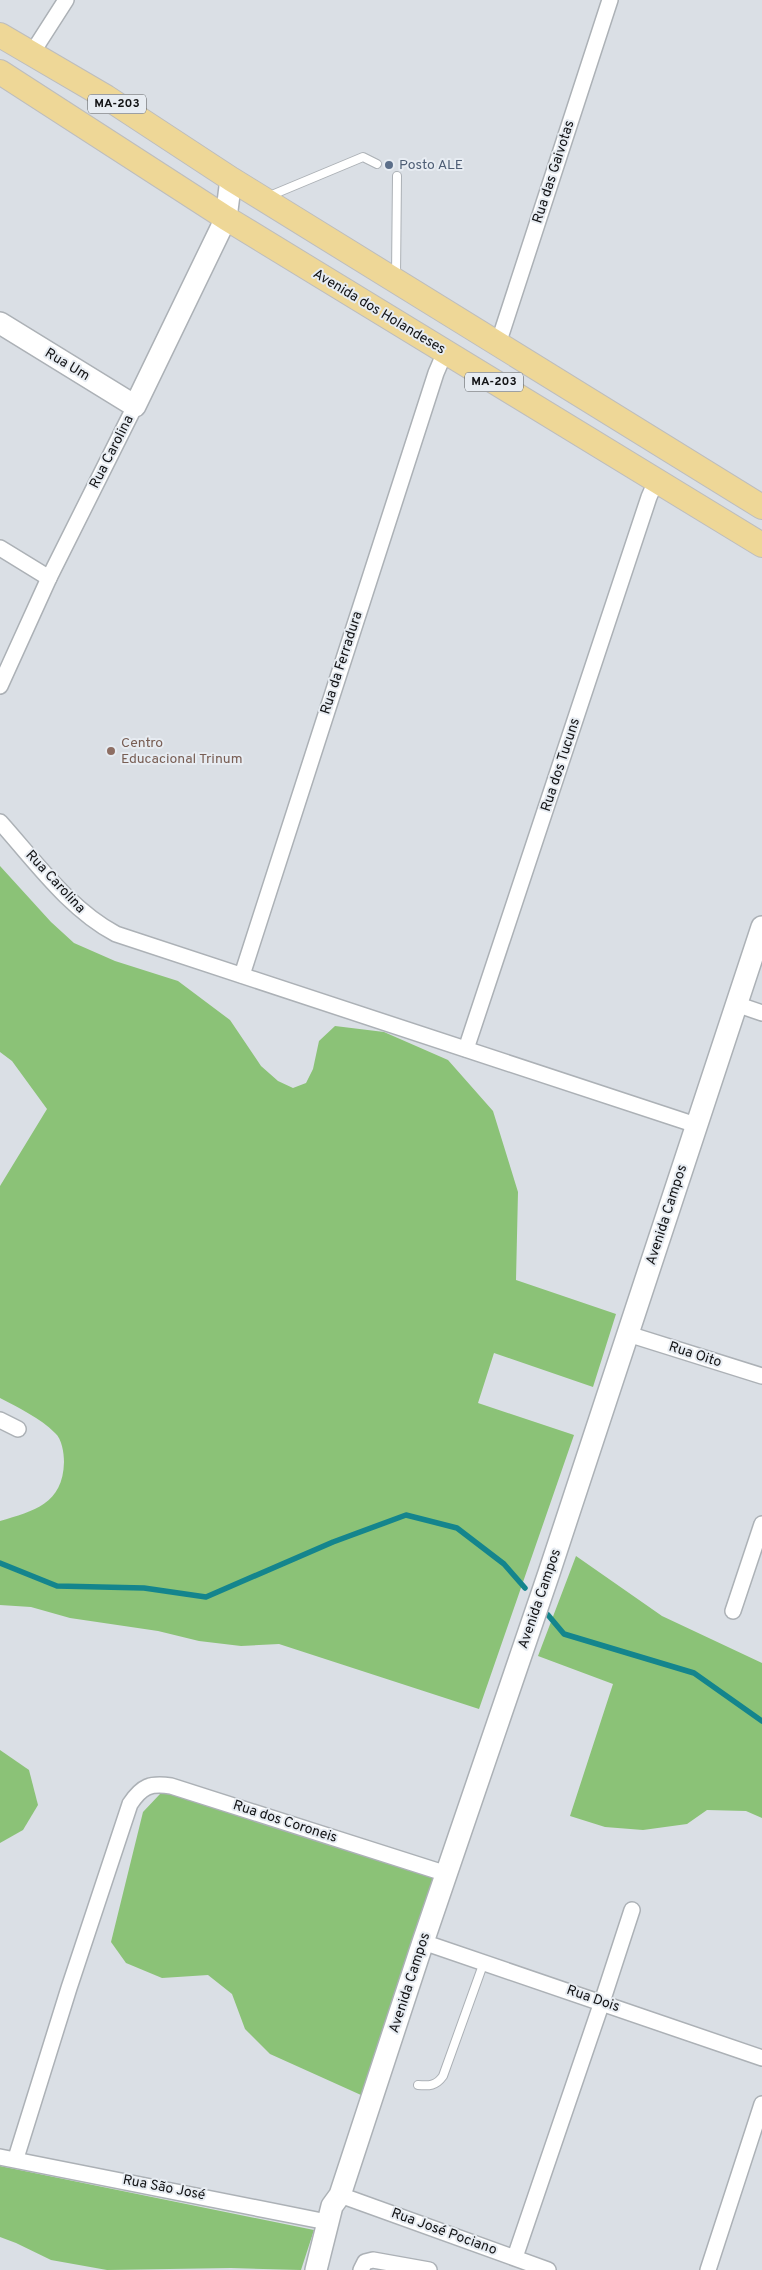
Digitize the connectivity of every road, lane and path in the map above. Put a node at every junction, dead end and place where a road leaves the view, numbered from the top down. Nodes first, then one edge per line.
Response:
1 (66, 0) edge
2 (610, 0) edge
3 (0, 35) edge
4 (32, 53) junction
5 (0, 72) edge
6 (377, 164) dead end
7 (397, 176) dead end
8 (231, 179) junction
9 (263, 199) junction
10 (226, 218) junction
11 (396, 281) junction
12 (0, 324) edge
13 (498, 344) junction
14 (445, 352) junction
15 (135, 406) junction
16 (656, 481) junction
17 (760, 500) edge
18 (762, 545) edge
19 (0, 548) edge
20 (49, 578) junction
21 (0, 686) edge
22 (0, 822) edge
23 (762, 927) edge
24 (242, 975) junction
25 (736, 1004) junction
26 (762, 1013) edge
27 (466, 1050) junction
28 (696, 1126) junction
29 (628, 1334) junction
30 (762, 1376) edge
31 (0, 1420) edge
32 (18, 1429) dead end
33 (762, 1524) edge
34 (733, 1611) dead end
35 (447, 1874) junction
36 (632, 1910) dead end
37 (423, 1942) junction
38 (484, 1962) junction
39 (602, 2002) junction
40 (762, 2058) edge
41 (418, 2085) dead end
42 (762, 2104) edge
43 (0, 2157) edge
44 (16, 2158) junction
45 (340, 2195) junction
46 (327, 2222) junction
47 (515, 2257) junction
48 (316, 2270) edge
49 (361, 2270) edge
50 (429, 2270) edge
51 (548, 2270) edge
52 (708, 2270) edge

1 - 4 street
2 - 13 street, Rua das Gaivotas
3 - 4 main road, MA-203
4 - 8 main road, MA-203
5 - 10 main road, Avenida dos Holandeses / MA-203
6 - 9 lane
7 - 11 lane
8 - 9 main road, MA-203
8 - 10 street, Rua Carolina
9 - 11 main road, MA-203
10 - 14 main road, Avenida dos Holandeses / MA-203
10 - 15 street, Rua Carolina
11 - 13 main road, MA-203
12 - 15 street, Rua Um
13 - 17 main road, MA-203
14 - 16 main road, Avenida dos Holandeses / MA-203
14 - 24 street, Rua da Ferradura
15 - 20 street, Rua Carolina
16 - 18 main road, Avenida dos Holandeses / MA-203
16 - 27 street, Rua dos Tucuns
19 - 20 street
20 - 21 street, Rua Carolina
22 - 24 street, Rua Carolina
23 - 25 street, Avenida Campos
24 - 27 street, Rua Carolina
25 - 26 street
25 - 28 street, Avenida Campos
27 - 28 street, Rua Carolina
28 - 29 street, Avenida Campos
29 - 30 street, Rua Oito
29 - 35 street, Avenida Campos
31 - 32 street
33 - 34 street
35 - 37 street, Avenida Campos
35 - 44 street, Rua dos Coroneis
36 - 39 street
37 - 38 street, Rua Dois
37 - 45 street, Avenida Campos
38 - 39 street, Rua Dois
38 - 41 lane
39 - 40 street, Rua Dois
39 - 47 street
42 - 52 street
43 - 44 street, Rua São José
44 - 46 street, Rua São José
45 - 46 street, Avenida Campos
45 - 47 street, Rua José Pociano
46 - 48 street, Avenida Campos
47 - 51 street, Rua José Pociano
49 - 50 street

